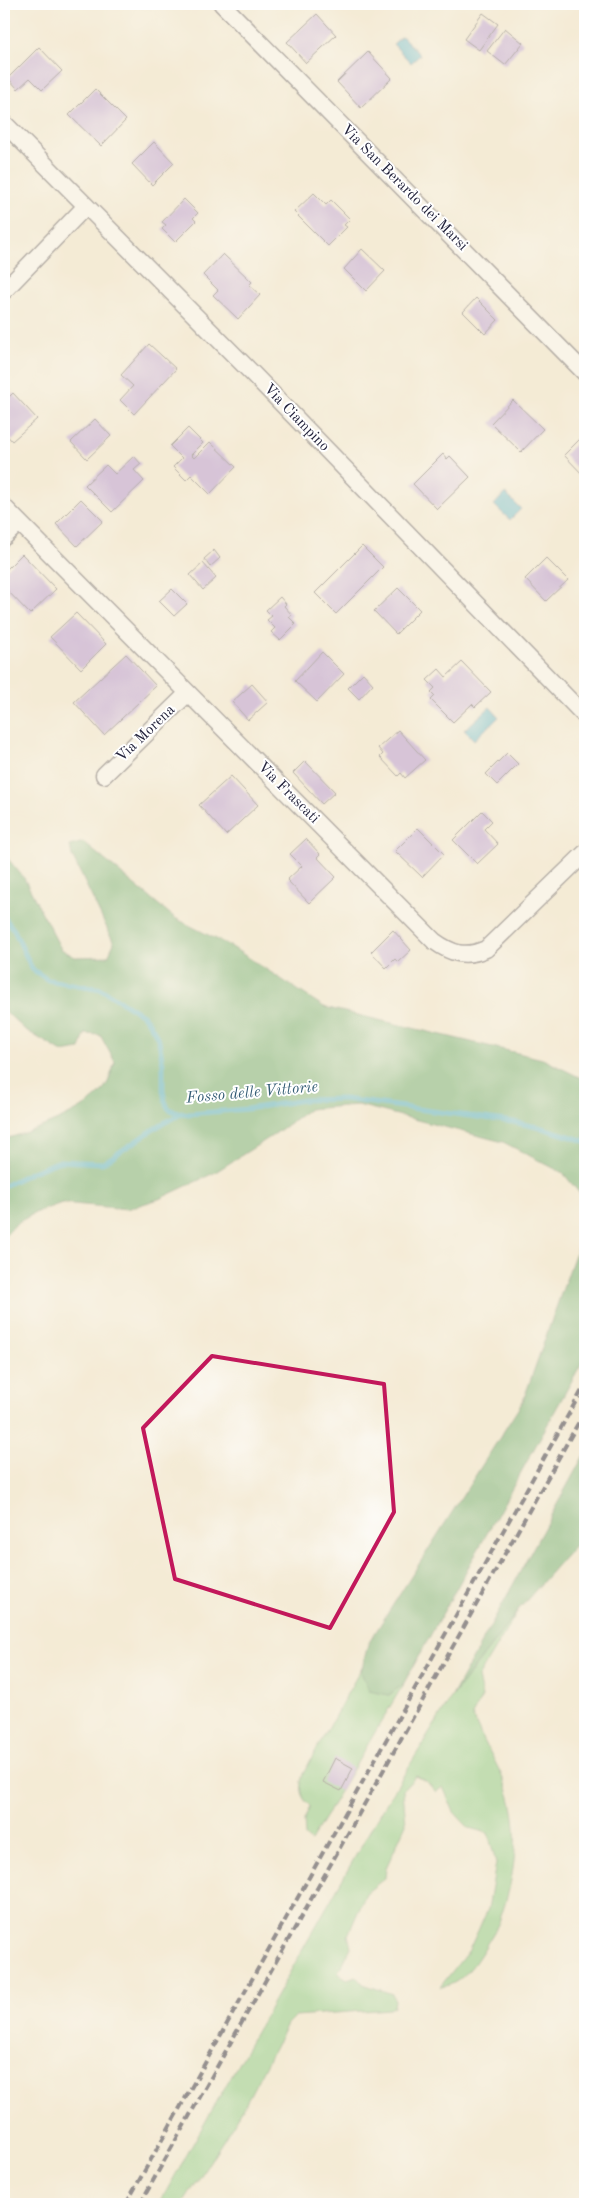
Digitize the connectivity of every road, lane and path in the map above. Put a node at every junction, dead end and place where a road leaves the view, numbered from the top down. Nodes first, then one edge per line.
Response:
1 (222, 4) edge
2 (4, 123) edge
3 (86, 206) junction
4 (4, 290) edge
5 (585, 374) edge
6 (4, 507) edge
7 (19, 523) junction
8 (4, 537) edge
9 (188, 693) junction
10 (582, 706) edge
11 (104, 775) dead end
12 (585, 853) edge

1 - 5 street, Via San Berardo dei Marsi
2 - 3 street, Via Ciampino
3 - 4 street
3 - 10 street, Via Ciampino
6 - 7 street, Via Frascati
7 - 8 street
7 - 9 street, Via Frascati
9 - 11 street, Via Morena
9 - 12 street, Via Frascati

